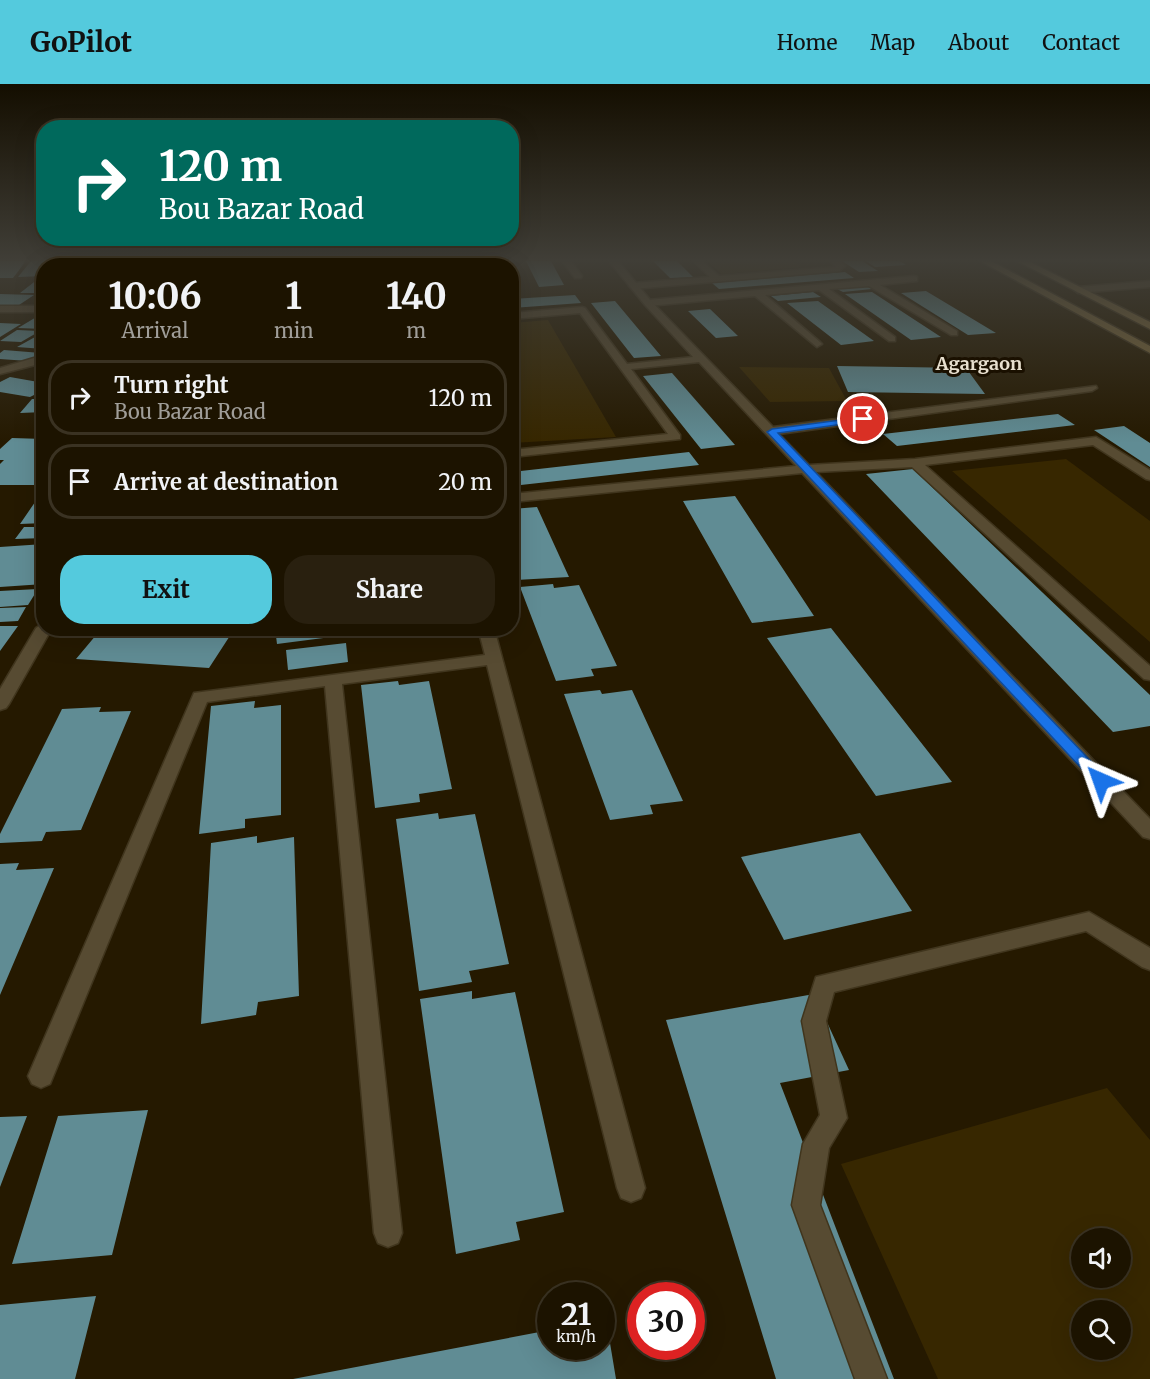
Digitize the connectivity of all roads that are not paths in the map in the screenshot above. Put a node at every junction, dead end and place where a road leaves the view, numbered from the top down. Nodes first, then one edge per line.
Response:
1 (590, 321) edge
2 (666, 321) edge
3 (790, 321) edge
4 (868, 321) edge
5 (935, 321) edge
6 (1097, 321) edge
7 (954, 333) dead end
8 (892, 339) dead end
9 (817, 344) dead end
10 (1150, 350) edge
11 (702, 359) junction
12 (36, 361) edge
13 (624, 367) junction
14 (0, 371) edge
15 (1092, 388) dead end
16 (772, 432) junction
17 (519, 453) edge
18 (915, 463) junction
19 (808, 469) junction
20 (1150, 476) edge
21 (519, 497) edge
22 (39, 636) edge
23 (488, 636) edge
24 (494, 659) junction
25 (1150, 675) edge
26 (333, 679) junction
27 (0, 704) edge
28 (1150, 832) edge
29 (1150, 960) edge
30 (41, 1076) dead end
31 (631, 1188) dead end
32 (388, 1233) dead end
33 (871, 1379) edge

1 - 13 street
2 - 11 street
3 - 9 street
4 - 8 street
5 - 7 street
6 - 10 street
11 - 13 street
11 - 16 street
12 - 14 street
13 - 17 street
15 - 16 street
16 - 19 street
18 - 19 street
18 - 20 street
18 - 25 street
19 - 21 street
19 - 28 street
22 - 27 street
23 - 24 street
24 - 26 street
24 - 31 street
26 - 30 street
26 - 32 street
29 - 33 street

